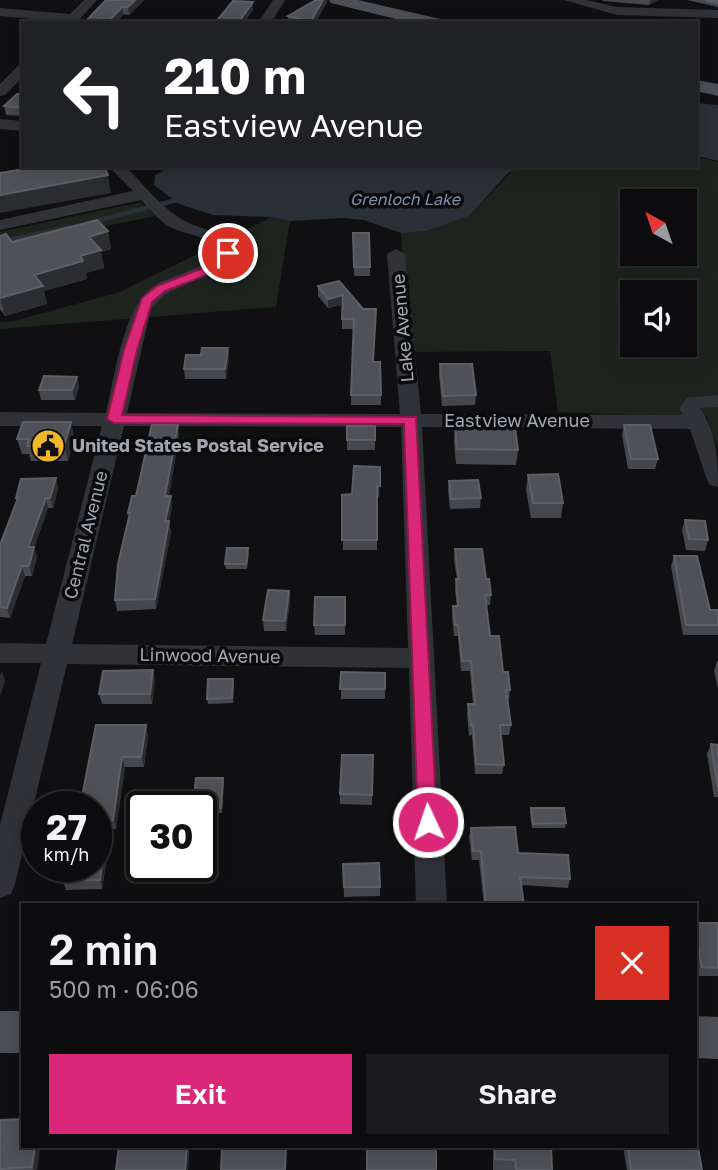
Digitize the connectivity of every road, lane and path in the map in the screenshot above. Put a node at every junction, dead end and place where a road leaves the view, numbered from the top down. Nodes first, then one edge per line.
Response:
1 (91, 0) edge
2 (279, 0) edge
3 (337, 0) edge
4 (570, 0) edge
5 (0, 12) edge
6 (718, 14) edge
7 (70, 20) edge
8 (265, 21) edge
9 (425, 21) edge
10 (21, 71) edge
11 (698, 85) edge
12 (718, 90) edge
13 (0, 92) edge
14 (0, 124) edge
15 (21, 126) edge
16 (110, 168) edge
17 (151, 201) junction
18 (0, 225) edge
19 (396, 254) dead end
20 (718, 401) edge
21 (0, 419) edge
22 (114, 419) junction
23 (411, 420) junction
24 (698, 422) junction
25 (718, 480) edge
26 (0, 653) edge
27 (57, 654) junction
28 (419, 658) junction
29 (0, 884) edge
30 (432, 903) edge
31 (0, 1032) edge
32 (21, 1032) edge
33 (697, 1037) edge
34 (718, 1038) edge

1 - 7 street
2 - 8 street
3 - 9 main road
4 - 6 street
5 - 7 street
10 - 13 street
11 - 12 main road
14 - 15 street
16 - 17 street, Central Avenue
17 - 18 street
17 - 22 street, Central Avenue
19 - 23 street, Lake Avenue
20 - 24 street
21 - 22 street, Eastview Avenue
22 - 23 street, Eastview Avenue
22 - 27 street, Central Avenue
23 - 24 street, Eastview Avenue
23 - 28 street, Lake Avenue
24 - 25 street
26 - 27 street, Linwood Avenue
27 - 28 street, Linwood Avenue
27 - 29 street, Central Avenue
28 - 30 street, Lake Avenue
31 - 32 main road
33 - 34 main road

